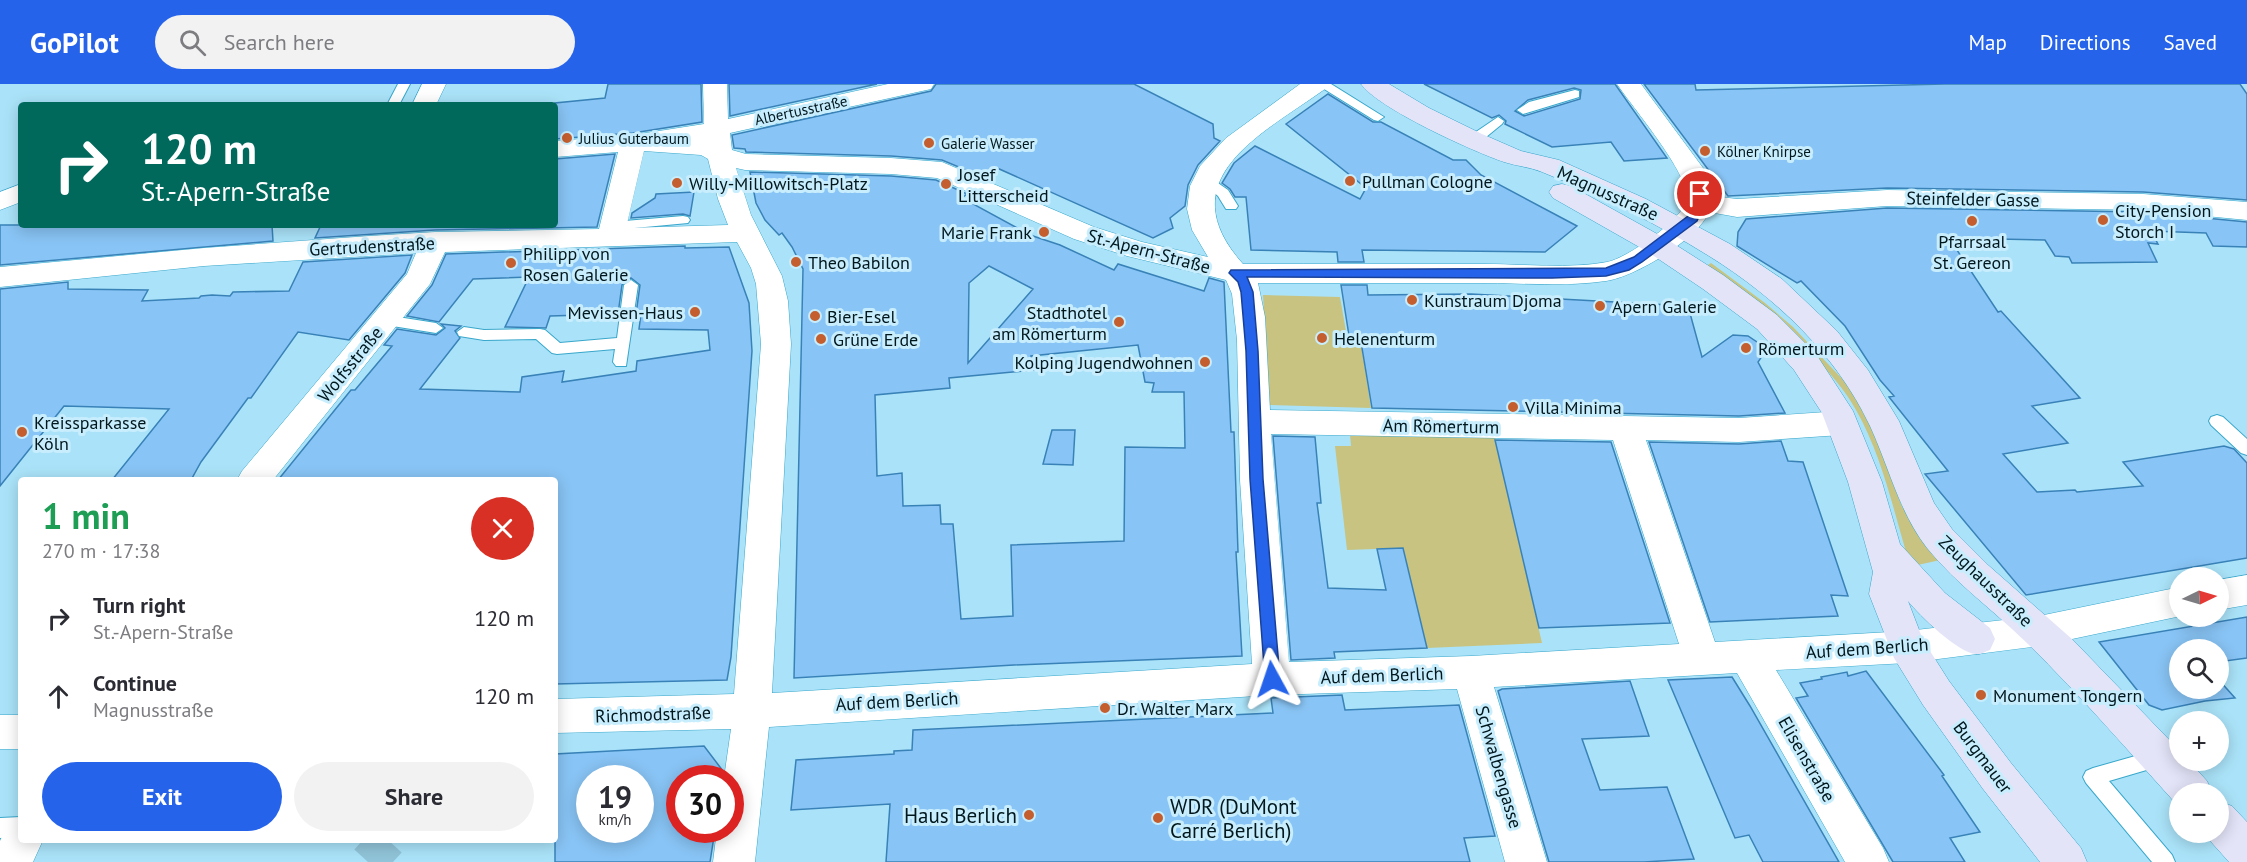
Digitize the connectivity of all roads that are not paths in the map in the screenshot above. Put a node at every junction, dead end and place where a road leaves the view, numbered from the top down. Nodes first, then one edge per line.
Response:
1 (404, 84) edge
2 (434, 84) edge
3 (715, 84) edge
4 (922, 84) edge
5 (1316, 84) edge
6 (1322, 84) edge
7 (1373, 84) edge
8 (1629, 84) edge
9 (1575, 94) dead end
10 (395, 102) edge
11 (425, 102) edge
12 (1523, 110) dead end
13 (1378, 117) dead end
14 (1497, 121) dead end
15 (1475, 139) junction
16 (717, 142) junction
17 (633, 143) junction
18 (558, 149) edge
19 (1205, 178) junction
20 (18, 193) edge
21 (0, 202) edge
22 (1231, 206) dead end
23 (2247, 211) edge
24 (683, 220) dead end
25 (1680, 225) junction
26 (611, 232) junction
27 (745, 233) junction
28 (432, 249) junction
29 (1235, 273) junction
30 (0, 277) edge
31 (631, 285) dead end
32 (386, 320) junction
33 (436, 328) dead end
34 (464, 332) dead end
35 (623, 343) junction
36 (621, 363) dead end
37 (2217, 421) dead end
38 (1255, 422) junction
39 (1841, 423) junction
40 (1626, 429) junction
41 (2247, 449) edge
42 (256, 477) edge
43 (1885, 551) junction
44 (2247, 590) edge
45 (2229, 593) edge
46 (2169, 604) edge
47 (2038, 631) junction
48 (1977, 639) junction
49 (1907, 647) junction
50 (1747, 656) junction
51 (1702, 658) junction
52 (1472, 672) junction
53 (1272, 679) junction
54 (752, 711) junction
55 (558, 716) edge
56 (0, 732) edge
57 (18, 732) edge
58 (2160, 758) junction
59 (2183, 783) edge
60 (18, 827) edge
61 (0, 828) edge
62 (2229, 832) edge
63 (20, 843) edge
64 (2247, 852) edge
65 (11, 862) edge
66 (734, 862) edge
67 (1526, 862) edge
68 (1868, 862) edge
69 (2066, 862) edge
70 (2165, 862) edge

1 - 10 lane
2 - 11 street
3 - 16 street
4 - 16 street, Albertusstraße
5 - 19 street
6 - 13 lane
7 - 15 street, Magnusstraße
8 - 25 street
9 - 12 lane
14 - 15 lane
15 - 25 street, Magnusstraße
16 - 17 street, St.-Apern-Straße
16 - 27 street
16 - 29 street, St.-Apern-Straße
17 - 18 street, St.-Apern-Straße
17 - 26 street
19 - 22 lane
19 - 29 street
20 - 21 street
23 - 25 street, Steinfelder Gasse
24 - 26 lane
25 - 29 street, St.-Apern-Straße
25 - 39 street
25 - 47 street, Zeughausstraße
26 - 27 street, Gertrudenstraße
26 - 28 street, Gertrudenstraße
27 - 54 street
28 - 30 street, Gertrudenstraße
28 - 32 street, Wolfsstraße
29 - 38 street
31 - 35 lane
32 - 33 lane
32 - 42 street, Wolfsstraße
34 - 35 lane
35 - 36 lane
37 - 41 lane
38 - 40 street, Am Römerturm
38 - 53 street
39 - 40 street, Am Römerturm
39 - 43 street
40 - 51 street
43 - 48 street
43 - 49 street
44 - 45 street
46 - 47 street, Auf dem Berlich
47 - 48 street, Auf dem Berlich
47 - 58 street, Zeughausstraße
48 - 49 street, Auf dem Berlich
49 - 50 street, Auf dem Berlich
49 - 69 street, Burgmauer
50 - 51 street, Auf dem Berlich
50 - 68 street, Elisenstraße
51 - 52 street, Auf dem Berlich
52 - 53 street, Auf dem Berlich
52 - 67 street, Schwalbengasse
53 - 54 street, Auf dem Berlich
54 - 55 street, Richmodstraße
54 - 66 street
56 - 57 street
58 - 59 street, Zeughausstraße
58 - 70 lane
60 - 61 lane
62 - 64 street
63 - 65 street

